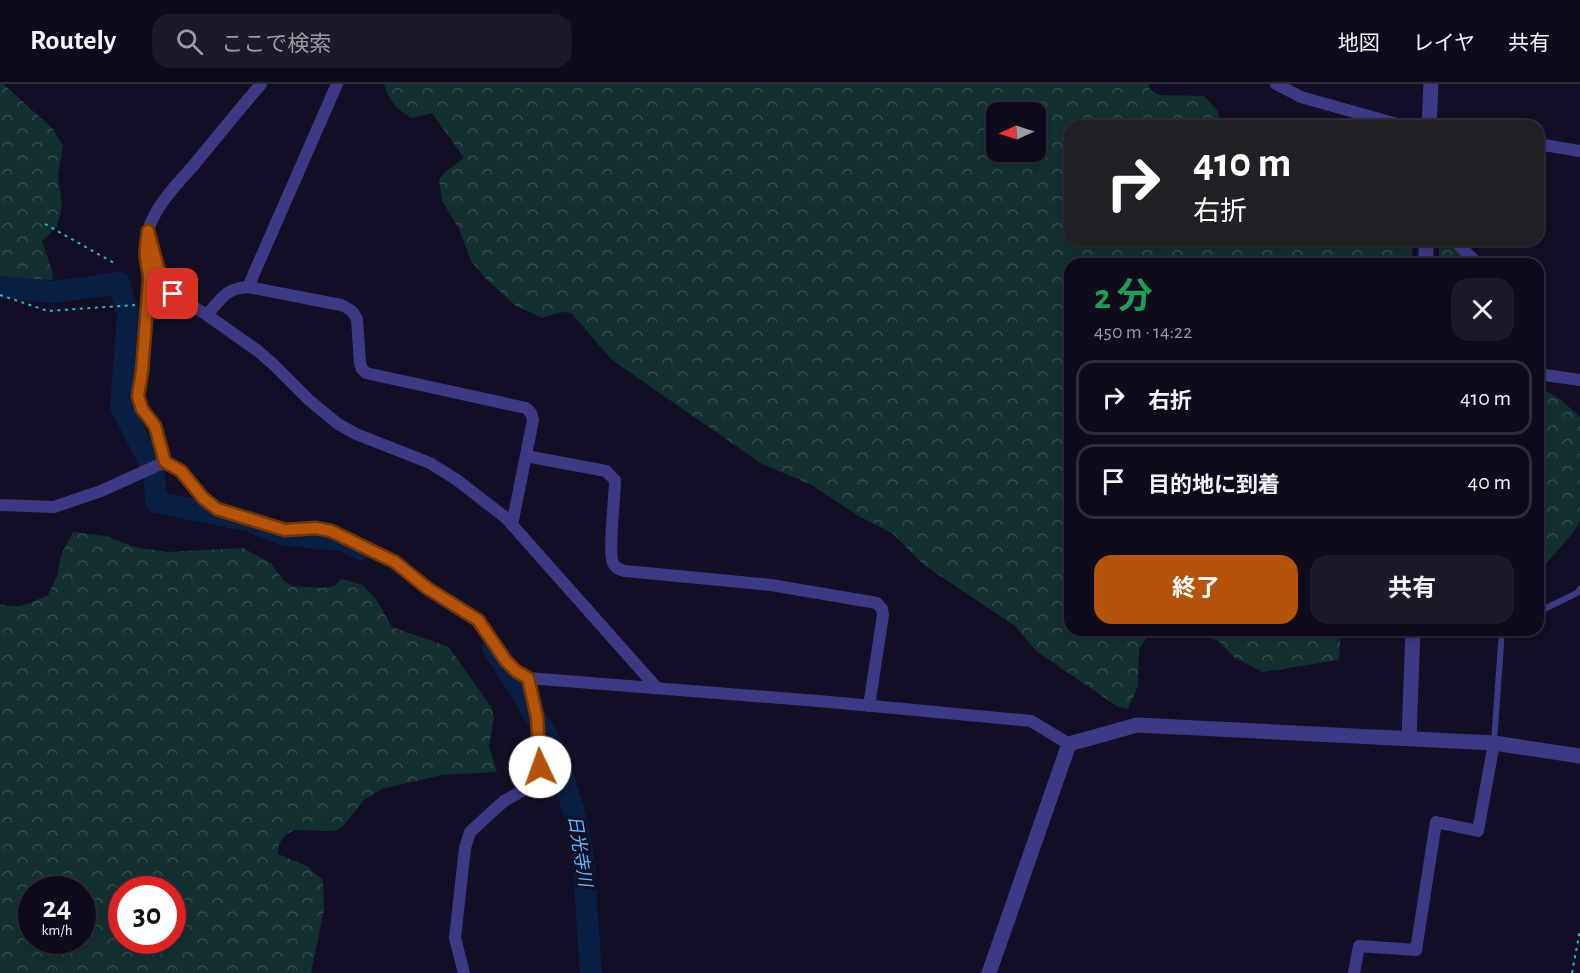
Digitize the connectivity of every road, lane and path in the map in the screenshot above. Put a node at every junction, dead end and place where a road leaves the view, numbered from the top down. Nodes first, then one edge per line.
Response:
1 (261, 84) edge
2 (337, 84) edge
3 (1276, 84) edge
4 (1431, 84) edge
5 (1382, 120) edge
6 (1429, 120) edge
7 (1544, 145) edge
8 (1580, 151) edge
9 (45, 224) dead end
10 (148, 231) junction
11 (1460, 246) edge
12 (1472, 258) edge
13 (114, 263) dead end
14 (248, 287) junction
15 (0, 295) edge
16 (147, 304) junction
17 (207, 315) junction
18 (1544, 375) edge
19 (1580, 380) edge
20 (526, 456) junction
21 (165, 462) junction
22 (0, 506) edge
23 (512, 525) junction
24 (1580, 590) edge
25 (1544, 609) edge
26 (1413, 636) edge
27 (1502, 636) edge
28 (528, 678) junction
29 (656, 687) junction
30 (869, 706) junction
31 (1409, 738) junction
32 (1494, 743) junction
33 (1069, 744) junction
34 (1580, 756) edge
35 (1580, 930) edge
36 (464, 973) edge
37 (988, 973) edge
38 (1354, 973) edge
39 (1572, 973) edge

1 - 10 street
2 - 14 street
3 - 5 street
4 - 6 street
7 - 8 street
9 - 13 path
10 - 16 street
10 - 17 street
11 - 12 street
14 - 17 street
14 - 20 street
15 - 16 path
16 - 21 street
17 - 23 street
18 - 19 street
20 - 23 street
20 - 30 street
21 - 22 street
21 - 28 street
23 - 29 street
24 - 25 lane
26 - 31 street
27 - 32 lane
28 - 29 street
28 - 36 street
29 - 30 street
30 - 33 street
31 - 32 street
31 - 33 street
32 - 34 street
32 - 38 street
33 - 37 street
35 - 39 path

